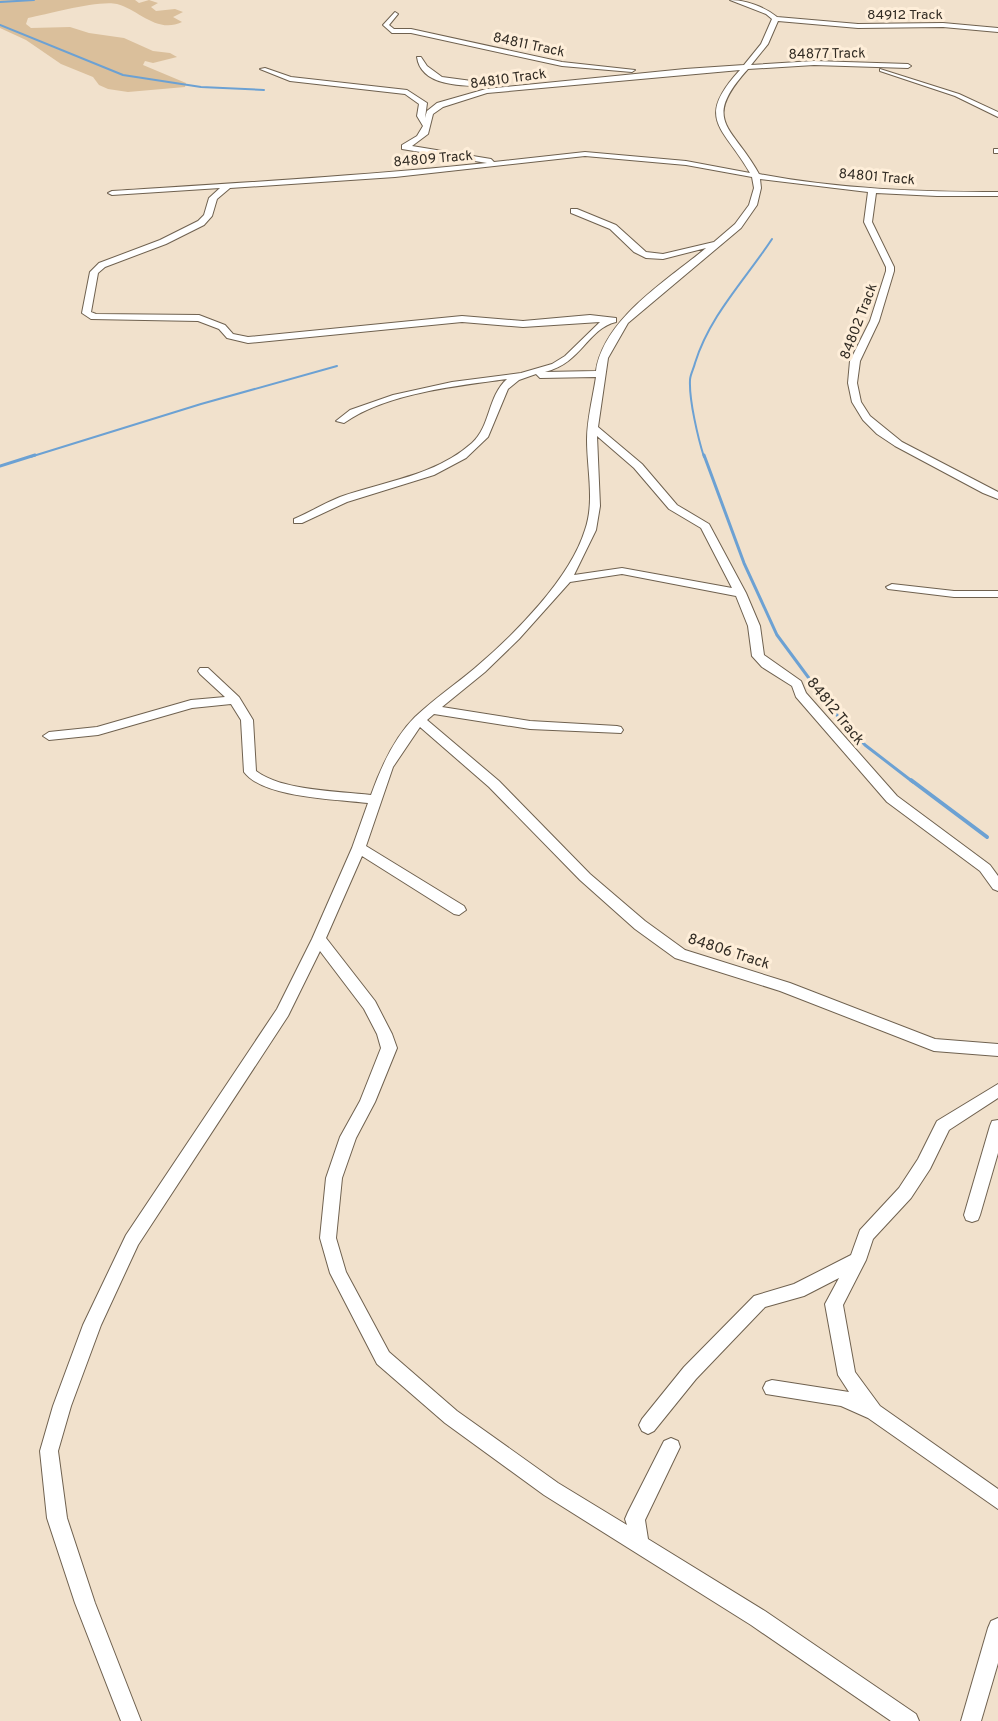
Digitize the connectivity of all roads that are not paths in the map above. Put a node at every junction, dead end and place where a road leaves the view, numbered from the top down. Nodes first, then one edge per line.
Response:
1 (733, 0) edge
2 (394, 14) dead end
3 (775, 19) junction
4 (998, 30) edge
5 (419, 58) dead end
6 (863, 64) junction
7 (908, 66) dead end
8 (746, 68) junction
9 (263, 69) dead end
10 (685, 72) junction
11 (520, 86) junction
12 (998, 115) edge
13 (426, 125) junction
14 (512, 163) junction
15 (755, 175) junction
16 (230, 184) junction
17 (872, 190) junction
18 (112, 193) dead end
19 (998, 194) edge
20 (574, 211) dead end
21 (716, 244) junction
22 (610, 320) junction
23 (624, 321) junction
24 (530, 374) junction
25 (601, 375) junction
26 (341, 421) dead end
27 (593, 428) junction
28 (994, 494) edge
29 (998, 502) edge
30 (298, 521) dead end
31 (566, 579) junction
32 (892, 587) dead end
33 (740, 593) junction
34 (998, 594) edge
35 (204, 671) dead end
36 (235, 700) junction
37 (434, 710) junction
38 (419, 720) junction
39 (617, 730) dead end
40 (49, 735) dead end
41 (376, 800) junction
42 (359, 848) junction
43 (998, 886) edge
44 (459, 910) dead end
45 (319, 939) junction
46 (998, 1050) edge
47 (998, 1089) edge
48 (998, 1126) edge
49 (972, 1215) dead end
50 (858, 1260) junction
51 (772, 1388) dead end
52 (874, 1412) junction
53 (648, 1425) dead end
54 (671, 1447) dead end
55 (998, 1500) edge
56 (640, 1545) junction
57 (998, 1628) edge
58 (131, 1721) edge
59 (909, 1721) edge
60 (971, 1721) edge

1 - 3 street
2 - 10 street, 84811 Track
3 - 4 street, 84912 Track
3 - 8 street
5 - 11 street
6 - 7 street, 84877 Track
6 - 8 street, 84877 Track
6 - 12 street
8 - 10 street, 84810 Track
8 - 15 street
9 - 13 street
10 - 11 street, 84810 Track
11 - 13 street, 84810 Track
13 - 14 street, 84810 Track
14 - 15 street, 84809 Track
14 - 16 street, 84809 Track
15 - 17 street, 84801 Track
15 - 21 street
16 - 18 street, 84809 Track
16 - 22 street
17 - 19 street, 84801 Track
17 - 28 street, 84802 Track
20 - 21 street
21 - 23 street
22 - 23 street
22 - 24 street
23 - 25 street
24 - 25 street
24 - 26 street
24 - 30 street
25 - 27 street
27 - 31 street
27 - 33 street, 84812 Track
28 - 29 street, 84802 Track
31 - 33 street
31 - 37 street
32 - 34 street
33 - 43 street, 84812 Track
35 - 36 street
36 - 40 street
36 - 41 street
37 - 38 street
37 - 39 street
38 - 41 street
38 - 46 street, 84806 Track
41 - 42 street
42 - 44 street
42 - 45 street
45 - 56 street
45 - 58 street
47 - 50 street
48 - 49 street
50 - 52 street
50 - 53 street
51 - 52 street
52 - 55 street
54 - 56 street
56 - 59 street
57 - 60 street

